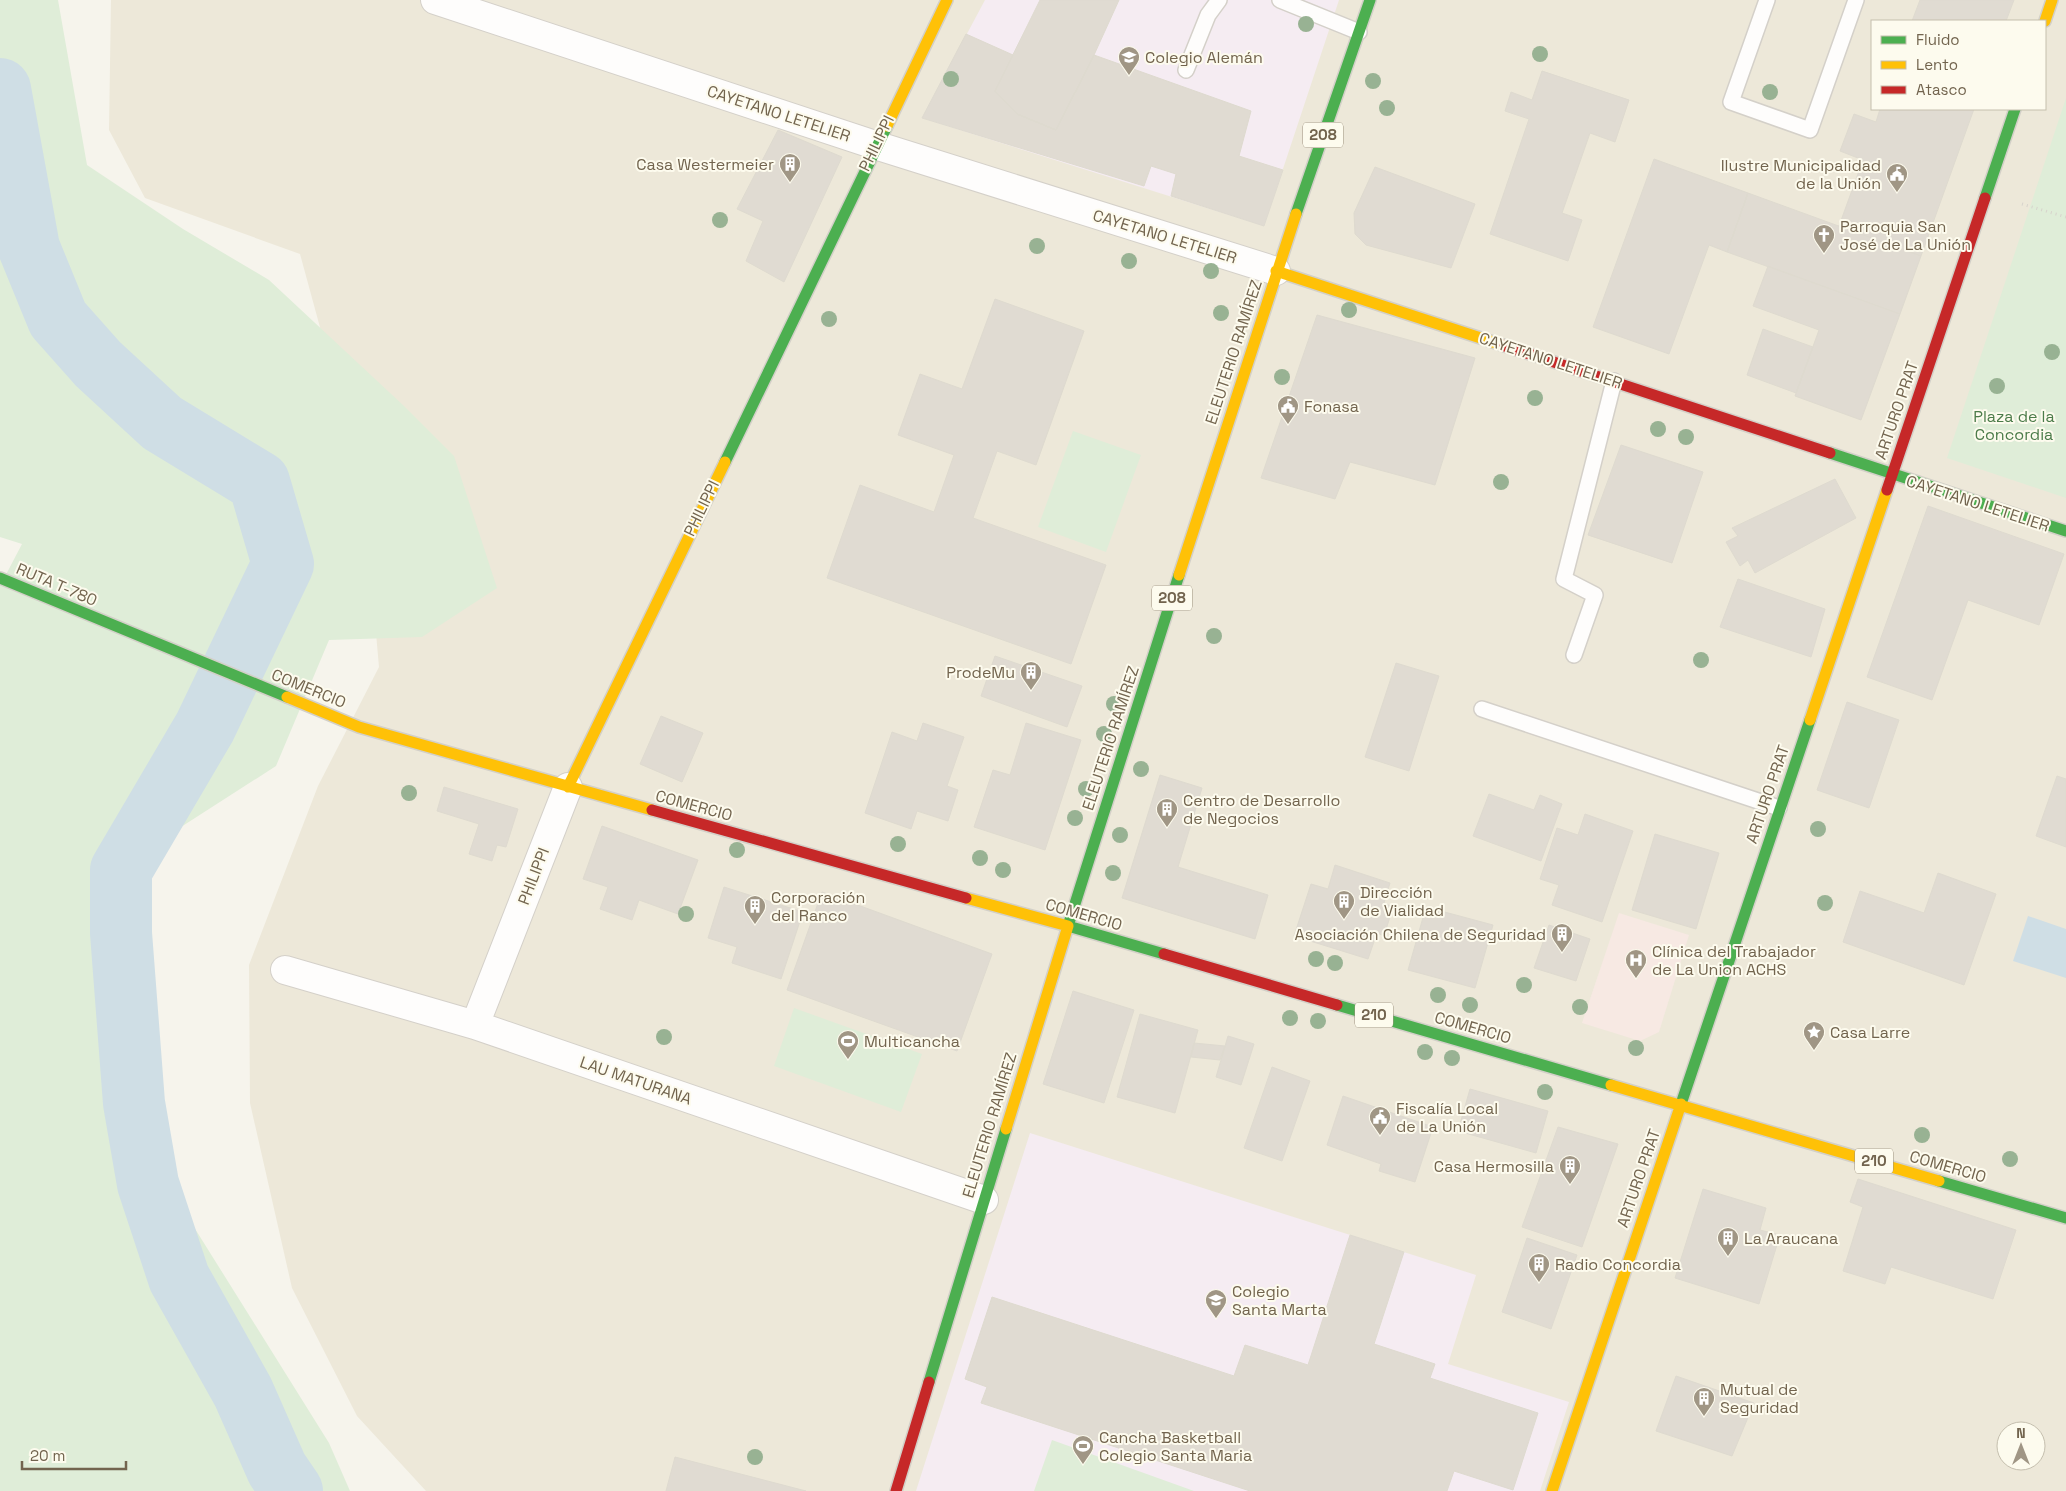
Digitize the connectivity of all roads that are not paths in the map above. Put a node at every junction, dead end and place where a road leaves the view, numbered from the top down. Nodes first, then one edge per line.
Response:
1 (435, 0) edge
2 (947, 0) edge
3 (1219, 0) edge
4 (1280, 0) edge
5 (1370, 0) edge
6 (1767, 0) edge
7 (1856, 0) edge
8 (2052, 0) edge
9 (2045, 20) edge
10 (1359, 32) junction
11 (1186, 70) dead end
12 (2015, 110) edge
13 (875, 145) junction
14 (1276, 271) junction
15 (1614, 381) junction
16 (1891, 474) junction
17 (2066, 531) edge
18 (0, 578) edge
19 (101, 620) joint
20 (1574, 654) dead end
21 (1482, 709) dead end
22 (568, 787) junction
23 (1779, 808) junction
24 (1068, 926) junction
25 (285, 970) dead end
26 (475, 1025) junction
27 (1681, 1104) junction
28 (984, 1200) junction
29 (2066, 1218) edge
30 (896, 1491) edge
31 (1552, 1491) edge

1 - 13 street, CAYETANO LETELIER
2 - 13 main road, PHILIPPI
3 - 11 lane
4 - 10 lane
5 - 10 main road, ELEUTERIO RAMÍREZ / 208
6 - 7 lane
8 - 9 main road
10 - 14 main road, ELEUTERIO RAMÍREZ / 208
12 - 16 main road, ARTURO PRAT
13 - 14 street, CAYETANO LETELIER
13 - 22 main road, PHILIPPI
14 - 15 main road, CAYETANO LETELIER
14 - 24 main road, ELEUTERIO RAMÍREZ / 208
15 - 16 main road, CAYETANO LETELIER
15 - 20 lane
16 - 17 main road, CAYETANO LETELIER
16 - 23 main road, ARTURO PRAT
18 - 19 main road, RUTA T-780
19 - 22 main road, COMERCIO
21 - 23 lane
22 - 24 main road, COMERCIO
22 - 26 street, PHILIPPI
23 - 27 main road, ARTURO PRAT
24 - 27 main road, COMERCIO / 210
24 - 28 main road, ELEUTERIO RAMÍREZ
25 - 26 street, LAU MATURANA
26 - 28 street, LAU MATURANA
27 - 29 main road, COMERCIO / 210
27 - 31 main road, ARTURO PRAT
28 - 30 main road, ELEUTERIO RAMÍREZ

